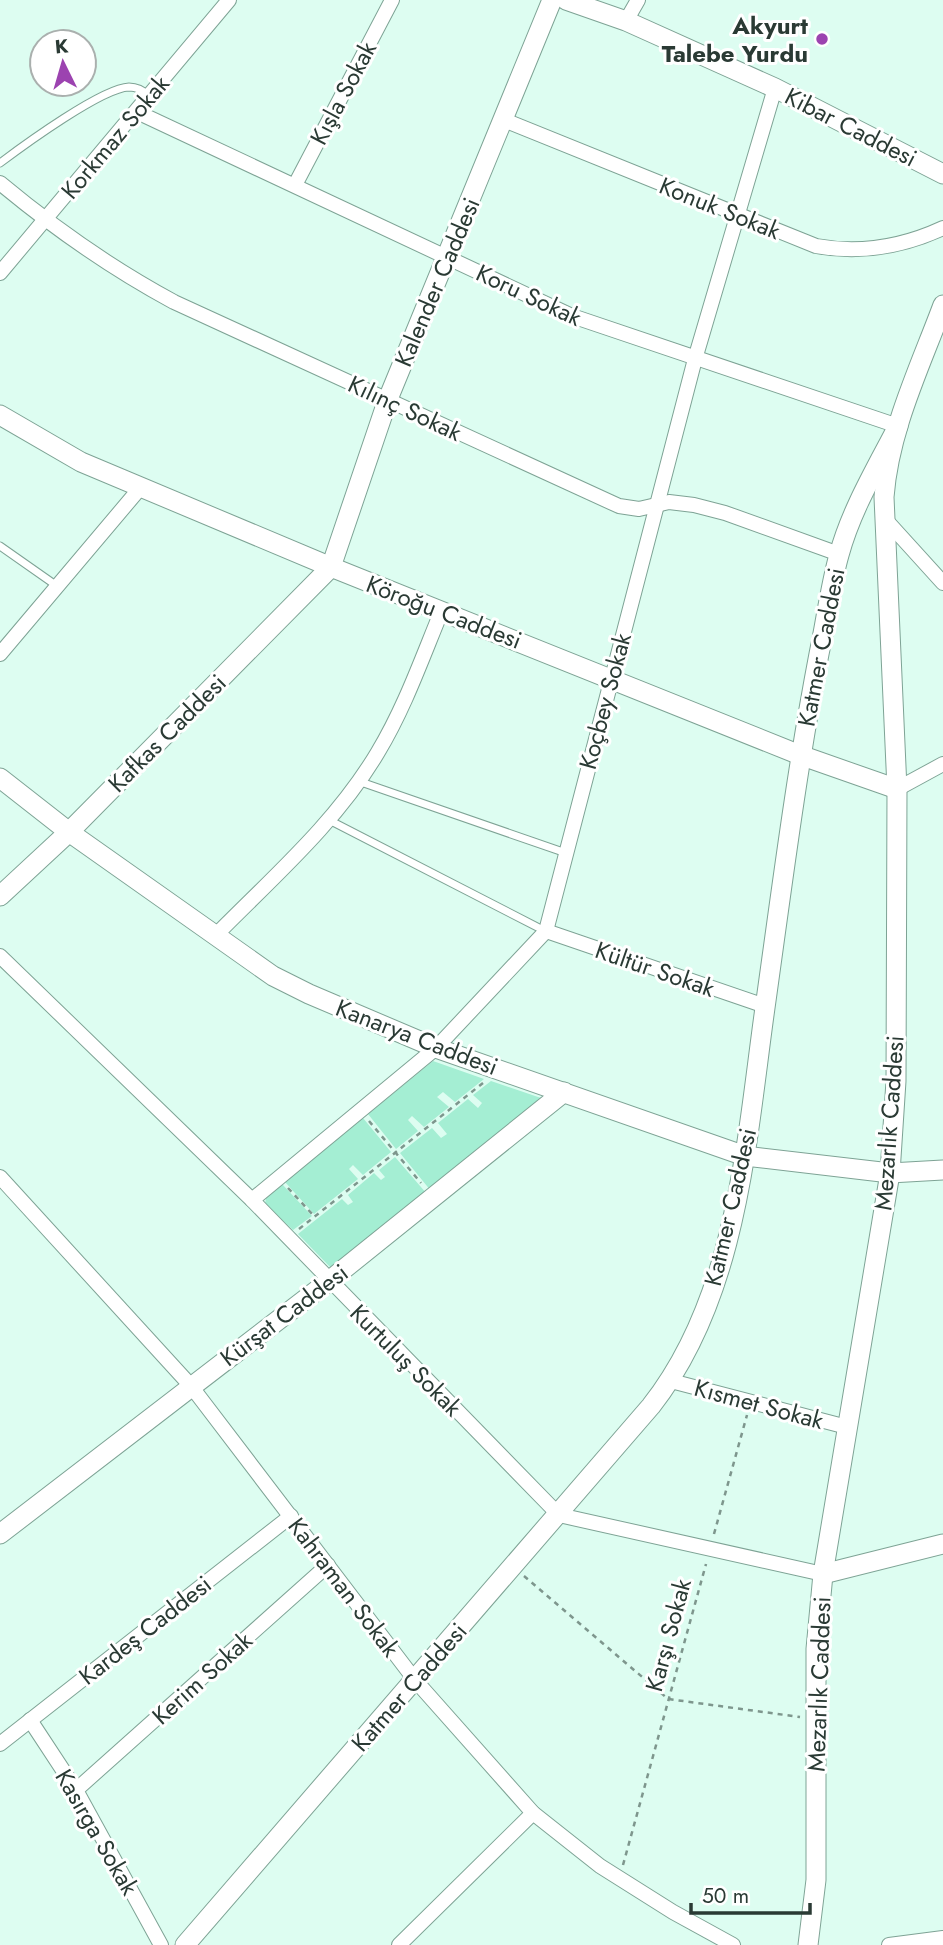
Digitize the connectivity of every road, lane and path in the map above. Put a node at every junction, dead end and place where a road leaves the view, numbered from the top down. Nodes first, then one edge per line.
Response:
1 (229, 0) edge
2 (393, 0) edge
3 (552, 0) edge
4 (566, 0) edge
5 (638, 0) edge
6 (626, 21) junction
7 (775, 88) junction
8 (149, 96) junction
9 (137, 112) junction
10 (504, 120) junction
11 (0, 163) edge
12 (943, 174) edge
13 (0, 183) edge
14 (295, 185) junction
15 (738, 215) junction
16 (46, 221) junction
17 (943, 228) edge
18 (448, 257) junction
19 (0, 273) edge
20 (943, 305) edge
21 (695, 359) junction
22 (388, 399) junction
23 (0, 415) edge
24 (898, 426) junction
25 (141, 487) junction
26 (656, 505) junction
27 (885, 519) junction
28 (0, 546) edge
29 (839, 554) junction
30 (331, 567) junction
31 (943, 583) edge
32 (57, 587) junction
33 (442, 610) junction
34 (0, 654) edge
35 (611, 678) junction
36 (800, 755) junction
37 (943, 764) edge
38 (0, 778) edge
39 (358, 780) junction
40 (897, 789) junction
41 (329, 820) junction
42 (69, 832) junction
43 (566, 853) junction
44 (0, 896) edge
45 (546, 931) junction
46 (215, 936) junction
47 (0, 956) edge
48 (765, 1006) junction
49 (436, 1048) junction
50 (499, 1070) junction
51 (564, 1092) junction
52 (359, 1111) junction
53 (396, 1153) junction
54 (745, 1156) junction
55 (943, 1170) edge
56 (890, 1173) junction
57 (0, 1177) edge
58 (278, 1178) junction
59 (433, 1198) junction
60 (251, 1200) junction
61 (315, 1217) junction
62 (288, 1238) junction
63 (329, 1282) junction
64 (671, 1381) junction
65 (191, 1386) junction
66 (751, 1401) junction
67 (847, 1427) junction
68 (559, 1515) junction
69 (291, 1516) junction
70 (0, 1534) edge
71 (943, 1544) edge
72 (710, 1549) junction
73 (328, 1565) junction
74 (514, 1567) junction
75 (823, 1574) junction
76 (415, 1680) junction
77 (668, 1699) junction
78 (814, 1718) junction
79 (30, 1720) junction
80 (0, 1744) edge
81 (76, 1790) junction
82 (533, 1813) junction
83 (619, 1878) junction
84 (943, 1938) edge
85 (161, 1945) edge
86 (185, 1945) edge
87 (399, 1945) edge
88 (733, 1945) edge
89 (808, 1945) edge
90 (888, 1945) edge

1 - 8 street, Korkmaz Sokak
2 - 14 street, Kışla Sokak
3 - 10 street, Kalender Caddesi
4 - 6 street, Kibar Caddesi
5 - 6 street
6 - 7 street, Kibar Caddesi
7 - 12 street, Kibar Caddesi
7 - 15 street, Koçbey Sokak
8 - 9 street, Korkmaz Sokak
8 - 11 lane
9 - 14 street, Koru Sokak
9 - 16 street, Korkmaz Sokak
10 - 15 street, Konuk Sokak
10 - 18 street, Kalender Caddesi
13 - 16 street, Kılınç Sokak
14 - 18 street, Koru Sokak
15 - 17 street, Konuk Sokak
15 - 21 street, Koçbey Sokak
16 - 19 street, Korkmaz Sokak
16 - 22 street, Kılınç Sokak
18 - 21 street, Koru Sokak
18 - 22 street, Kalender Caddesi
20 - 24 street, Mezarlık Caddesi
21 - 24 street, Koru Sokak
21 - 26 street, Koçbey Sokak
22 - 26 street, Kılınç Sokak
22 - 30 street, Kalender Caddesi
23 - 25 street, Köroğu Caddesi
24 - 27 street, Mezarlık Caddesi
24 - 29 street, Katmer Caddesi
25 - 30 street, Köroğu Caddesi
25 - 32 street
26 - 29 street, Kılınç Sokak
26 - 35 street, Koçbey Sokak
27 - 31 street
27 - 40 street, Mezarlık Caddesi
28 - 32 lane
29 - 36 street, Katmer Caddesi
30 - 33 street, Köroğu Caddesi
30 - 42 street, Kafkas Caddesi
32 - 34 street
33 - 35 street, Köroğu Caddesi
33 - 39 street
35 - 36 street, Köroğu Caddesi
35 - 43 street, Koçbey Sokak
36 - 40 street, Köroğu Caddesi
36 - 48 street, Katmer Caddesi
37 - 40 street
38 - 42 street, Kanarya Caddesi
39 - 41 street
39 - 43 lane
40 - 56 street, Mezarlık Caddesi
41 - 45 lane
41 - 46 street
42 - 44 street, Kafkas Caddesi
42 - 46 street, Kanarya Caddesi
43 - 45 street, Koçbey Sokak
45 - 48 street, Kültür Sokak
45 - 49 street, Koçbey Sokak
46 - 49 street, Kanarya Caddesi
47 - 60 street, Kurtuluş Sokak
48 - 54 street, Katmer Caddesi
49 - 50 street, Kanarya Caddesi
49 - 52 street, Koçbey Sokak
50 - 51 street, Kanarya Caddesi
50 - 53 path
51 - 54 street, Kanarya Caddesi
51 - 59 street, Kürşat Caddesi
52 - 53 path
52 - 58 street, Koçbey Sokak
53 - 59 path
53 - 61 path
54 - 56 street, Kanarya Caddesi
54 - 64 street, Katmer Caddesi
55 - 56 street, Kanarya Caddesi
56 - 67 street, Mezarlık Caddesi
57 - 65 street, Kahraman Sokak
58 - 60 street, Koçbey Sokak
58 - 61 path
59 - 63 street, Kürşat Caddesi
60 - 62 street, Kurtuluş Sokak
61 - 62 path
62 - 63 street, Kurtuluş Sokak
63 - 65 street, Kürşat Caddesi
63 - 68 street, Kurtuluş Sokak
64 - 66 street, Kısmet Sokak
64 - 68 street, Katmer Caddesi
65 - 69 street, Kahraman Sokak
65 - 70 street, Kürşat Caddesi
66 - 67 street, Kısmet Sokak
66 - 72 path, Karşı Sokak
67 - 75 street, Mezarlık Caddesi
68 - 72 street
68 - 74 street, Katmer Caddesi
69 - 73 street, Kahraman Sokak
69 - 79 street, Kardeş Caddesi
71 - 75 street
72 - 75 street
72 - 77 path, Karşı Sokak
73 - 76 street, Kahraman Sokak
73 - 81 street, Kerim Sokak
74 - 76 street, Katmer Caddesi
74 - 77 path
75 - 78 street, Mezarlık Caddesi
76 - 82 street, Kahraman Sokak
76 - 86 street, Katmer Caddesi
77 - 78 path
77 - 83 path, Karşı Sokak
78 - 89 street, Mezarlık Caddesi
79 - 80 street, Kardeş Caddesi
79 - 81 street, Kasırga Sokak
81 - 85 street, Kasırga Sokak
82 - 83 street, Kahraman Sokak
82 - 87 street
83 - 88 street, Kahraman Sokak
84 - 90 street

